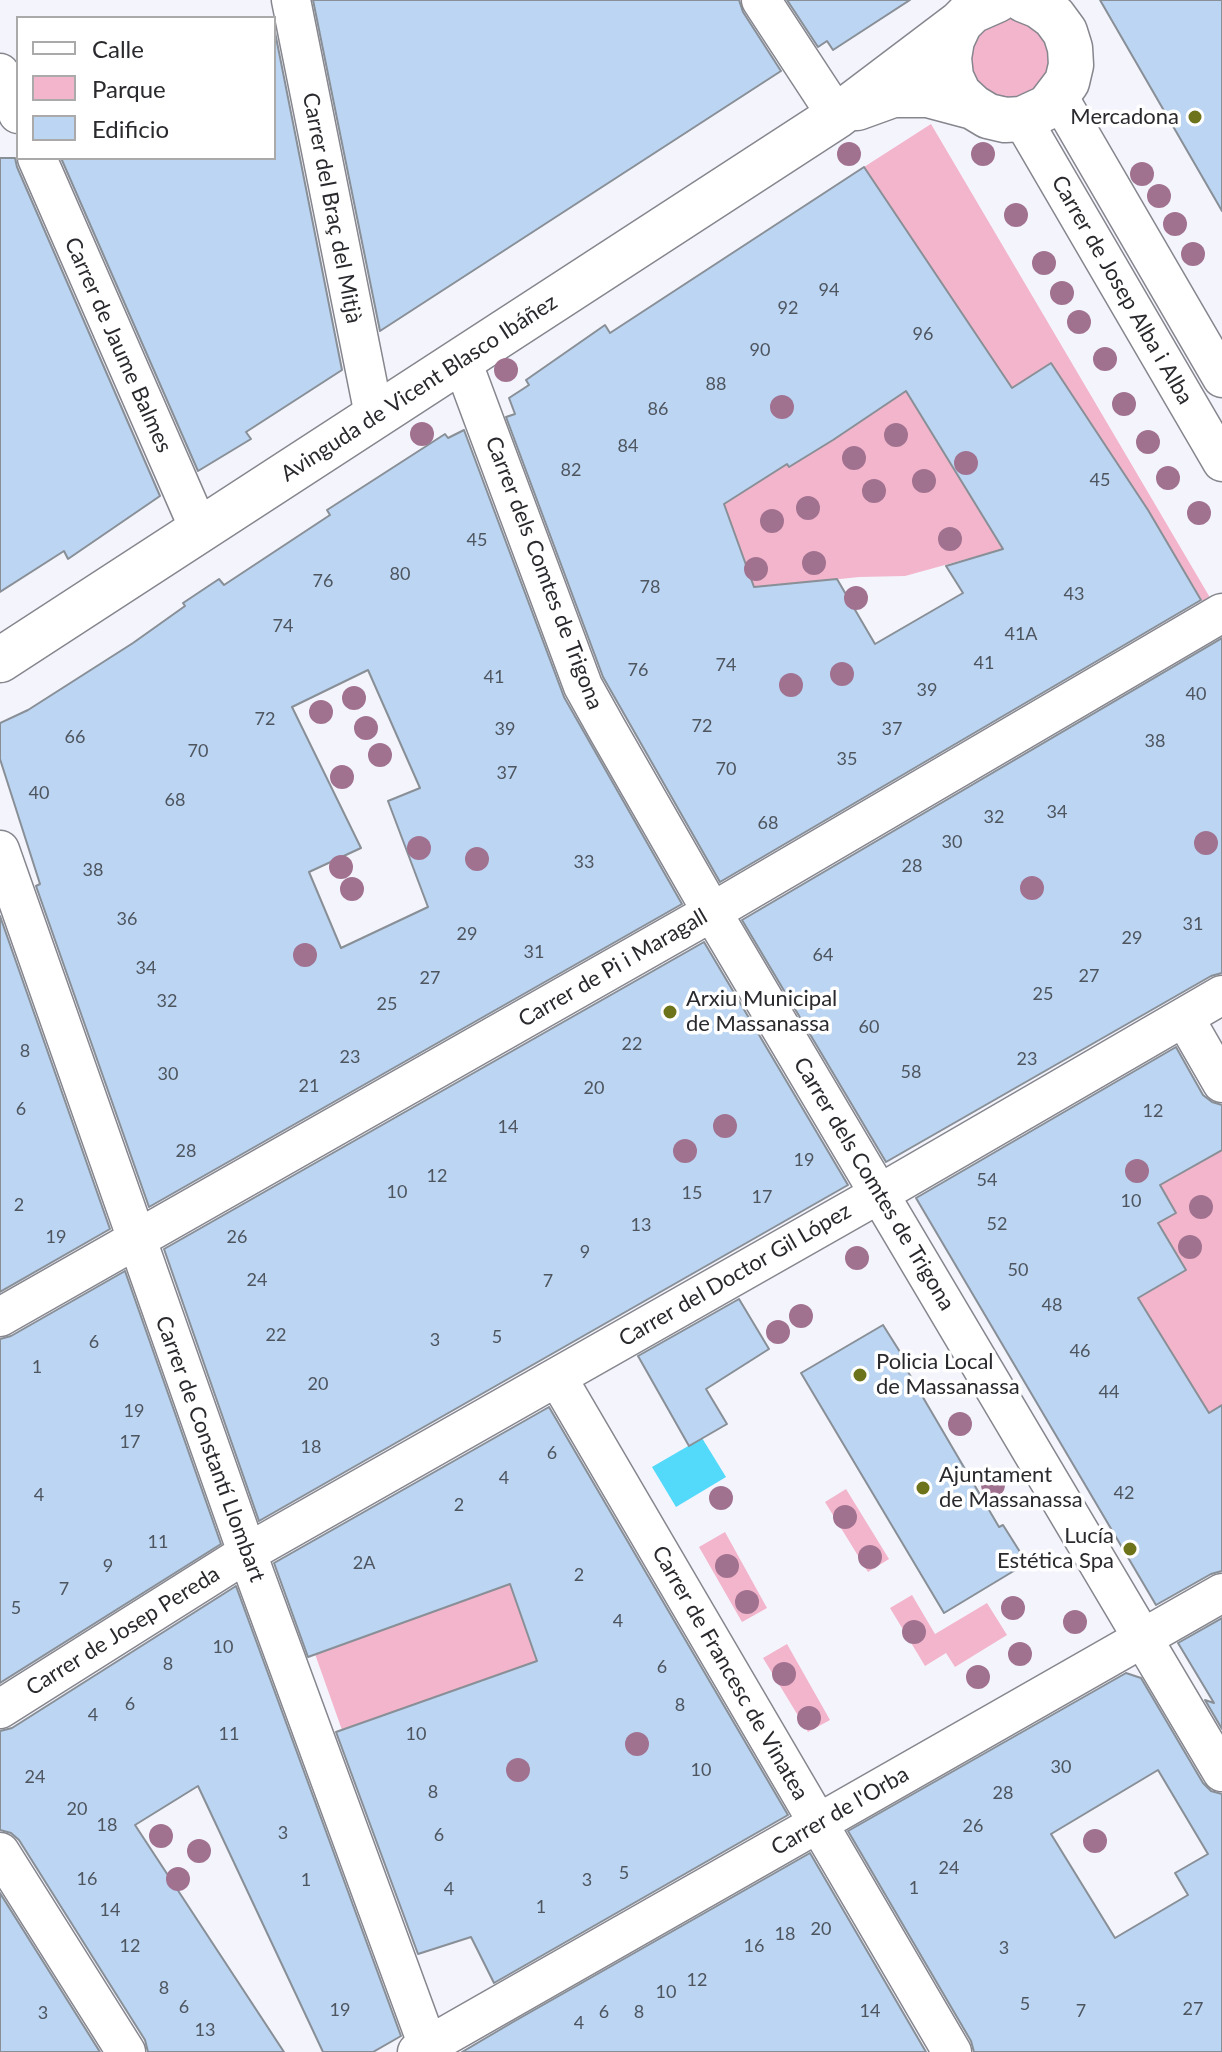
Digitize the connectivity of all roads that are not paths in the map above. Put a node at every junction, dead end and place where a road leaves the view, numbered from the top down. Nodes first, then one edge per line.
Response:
1 (291, 0) edge
2 (761, 0) edge
3 (992, 5) edge
4 (1069, 16) edge
5 (0, 73) edge
6 (973, 107) junction
7 (1040, 108) junction
8 (16, 109) edge
9 (837, 116) junction
10 (38, 160) edge
11 (462, 361) junction
12 (1222, 378) edge
13 (374, 415) junction
14 (1222, 462) edge
15 (200, 531) junction
16 (1222, 613) edge
17 (0, 660) edge
18 (0, 850) edge
19 (712, 912) junction
20 (1222, 995) edge
21 (1184, 1017) junction
22 (1222, 1083) edge
23 (879, 1194) junction
24 (135, 1239) junction
25 (0, 1317) edge
26 (557, 1377) junction
27 (247, 1553) junction
28 (1222, 1593) edge
29 (1142, 1638) junction
30 (0, 1709) edge
31 (1222, 1772) edge
32 (818, 1823) junction
33 (0, 1852) edge
34 (443, 2045) edge
35 (126, 2052) edge
36 (952, 2052) edge

1 - 13 street, Carrer del Braç del Mitjà
2 - 9 street
3 - 4 street
3 - 6 street
3 - 9 street, Avinguda de Vicent Blasco Ibáñez
4 - 7 street
5 - 8 street
6 - 7 street
6 - 9 street, Avinguda de Vicent Blasco Ibáñez
7 - 12 street, Carrer de Josep Alba i Alba
7 - 14 street, Carrer de Josep Alba i Alba
9 - 11 street, Avinguda de Vicent Blasco Ibáñez
10 - 15 street, Carrer de Jaume Balmes
11 - 13 street, Avinguda de Vicent Blasco Ibáñez
11 - 19 street, Carrer dels Comtes de Trigona
13 - 15 street, Avinguda de Vicent Blasco Ibáñez
15 - 17 street, Avinguda de Vicent Blasco Ibáñez
16 - 19 street, Carrer de Pi i Maragall
18 - 24 street, Carrer de Constantí Llombart
19 - 23 street, Carrer dels Comtes de Trigona
19 - 24 street, Carrer de Pi i Maragall
20 - 21 street, Carrer del Doctor Gil López
21 - 22 street
21 - 23 street, Carrer del Doctor Gil López
23 - 26 street, Carrer del Doctor Gil López
23 - 29 street, Carrer dels Comtes de Trigona
24 - 25 street, Carrer de Pi i Maragall
24 - 27 street, Carrer de Constantí Llombart
26 - 27 street, Carrer del Doctor Gil López
26 - 32 street, Carrer de Francesc de Vinatea
27 - 30 street, Carrer de Josep Pereda
27 - 34 street, Carrer de Constantí Llombart
28 - 29 street, Carrer de l'Orba
29 - 31 street, Carrer dels Comtes de Trigona
29 - 32 street, Carrer de l'Orba
32 - 34 street, Carrer de l'Orba
32 - 36 street, Carrer de Francesc de Vinatea
33 - 35 street

